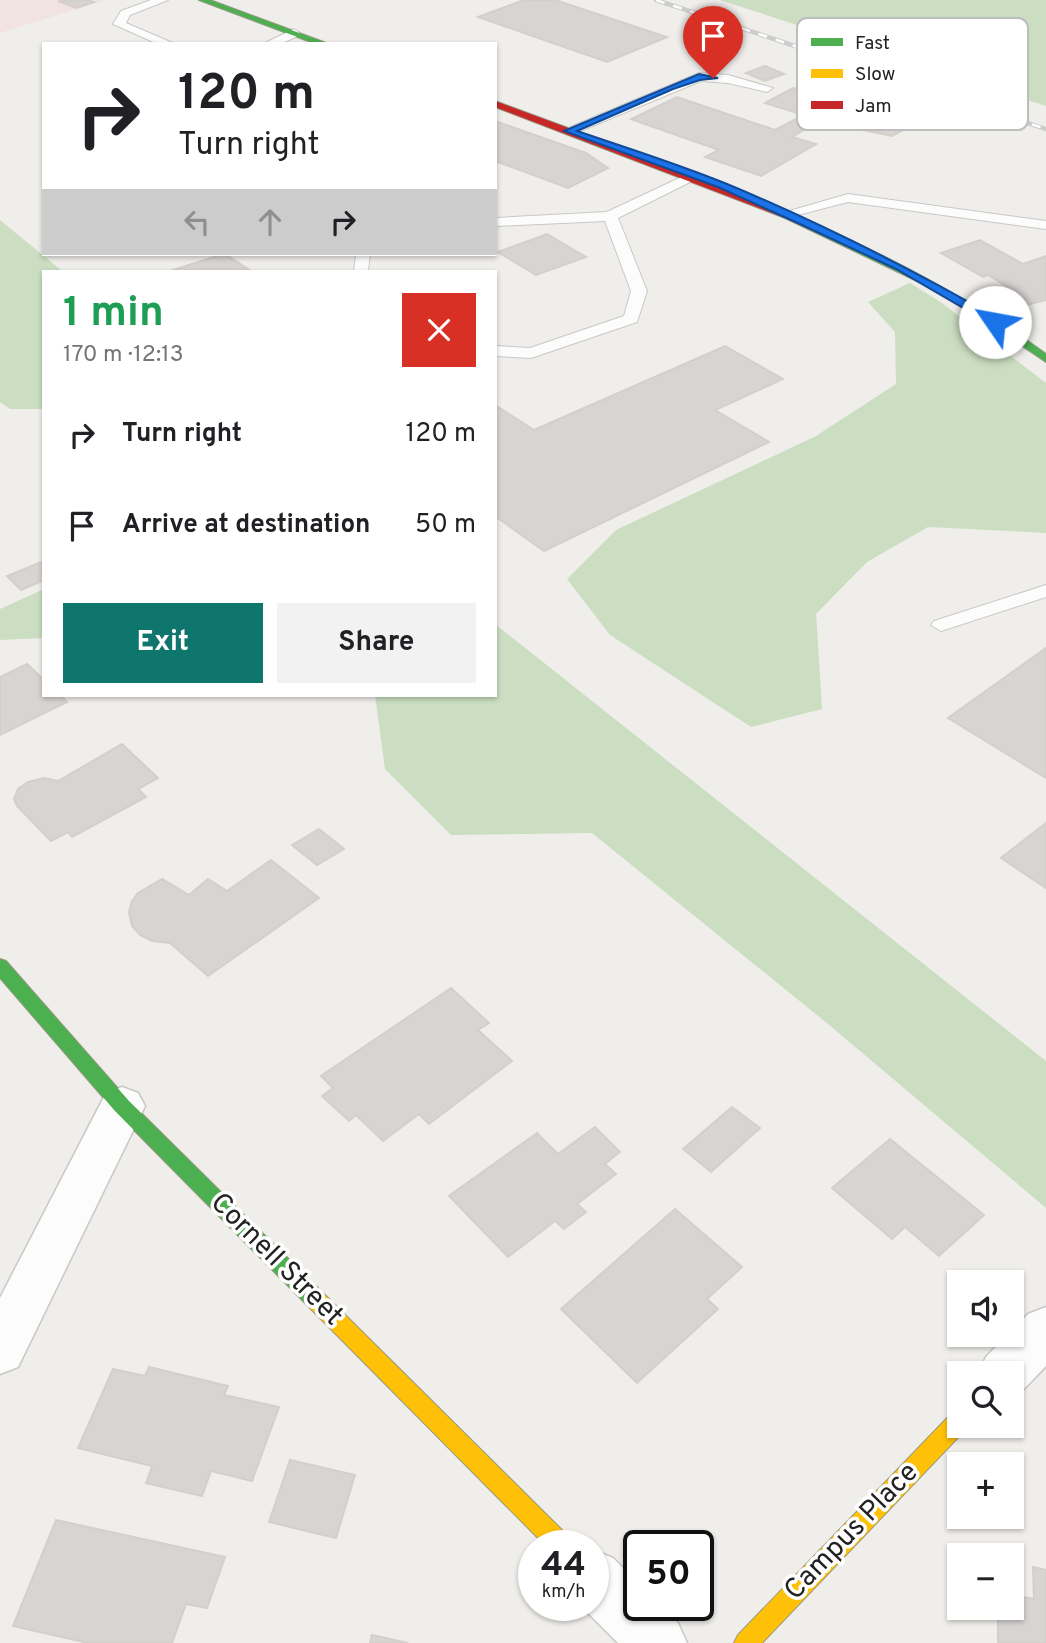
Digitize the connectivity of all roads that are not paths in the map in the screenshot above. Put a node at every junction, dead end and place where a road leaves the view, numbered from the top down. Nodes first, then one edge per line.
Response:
1 (162, 0) edge
2 (203, 0) edge
3 (294, 33) junction
4 (164, 42) edge
5 (274, 42) edge
6 (319, 42) edge
7 (767, 88) dead end
8 (497, 105) edge
9 (568, 131) junction
10 (695, 176) junction
11 (786, 214) junction
12 (610, 216) junction
13 (497, 222) edge
14 (1046, 225) edge
15 (497, 351) edge
16 (1046, 359) edge
17 (1046, 591) edge
18 (942, 625) dead end
19 (0, 966) edge
20 (122, 1106) junction
21 (1046, 1330) edge
22 (0, 1350) edge
23 (1016, 1361) edge
24 (947, 1434) edge
25 (546, 1530) edge
26 (609, 1594) edge
27 (658, 1643) edge
28 (746, 1643) edge

1 - 4 lane
2 - 3 main road
3 - 5 lane
3 - 6 main road
7 - 9 lane
8 - 9 main road
9 - 10 main road
10 - 11 main road
10 - 12 lane
11 - 14 lane
11 - 16 main road
12 - 13 lane
12 - 15 lane
17 - 18 lane
19 - 20 main road, Cornell Street
20 - 22 street
20 - 25 main road, Cornell Street
21 - 23 street
24 - 28 main road, Campus Place
26 - 27 street

